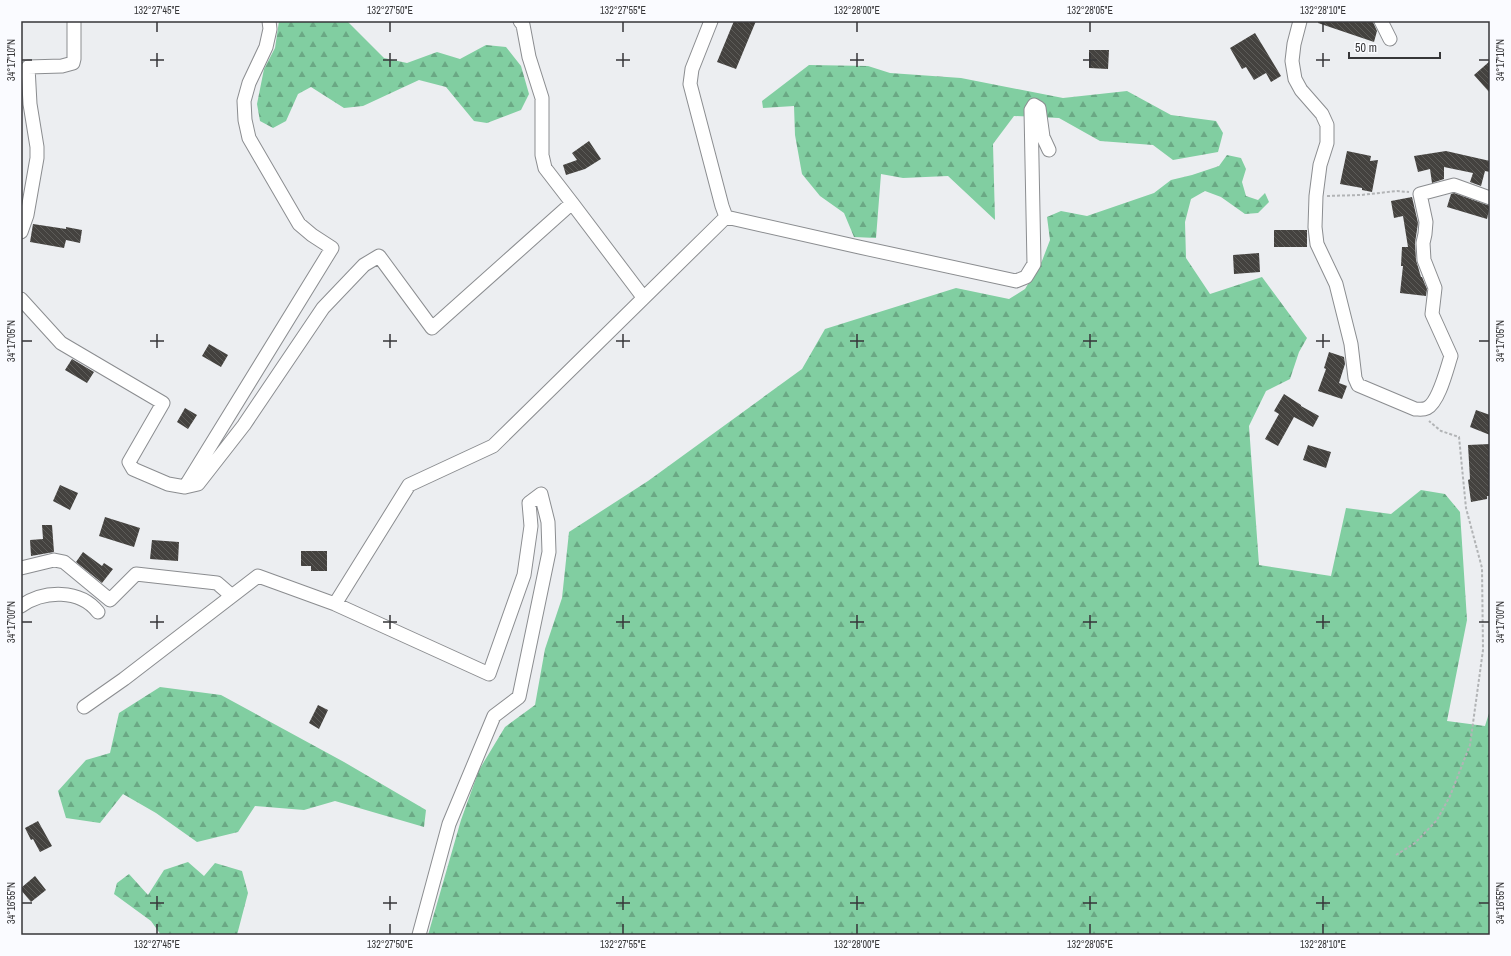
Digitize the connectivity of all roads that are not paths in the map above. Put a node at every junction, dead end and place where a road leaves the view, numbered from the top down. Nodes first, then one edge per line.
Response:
1 (74, 21) edge
2 (269, 21) edge
3 (520, 21) edge
4 (711, 21) edge
5 (1300, 21) edge
6 (1380, 21) edge
7 (1390, 39) dead end
8 (1049, 150) dead end
9 (1490, 198) edge
10 (572, 203) junction
11 (726, 216) junction
12 (21, 232) edge
13 (643, 297) junction
14 (21, 299) edge
15 (185, 487) junction
16 (21, 568) edge
17 (232, 596) junction
18 (335, 604) junction
19 (21, 606) edge
20 (98, 612) dead end
21 (84, 707) dead end
22 (419, 935) edge

1 - 12 street
2 - 15 street
3 - 10 street
4 - 11 street
5 - 9 street
6 - 7 street
8 - 11 street
10 - 13 street
10 - 15 street
11 - 13 street
13 - 18 street
14 - 15 street
16 - 17 street
17 - 18 street
17 - 21 street
18 - 22 street
19 - 20 street

